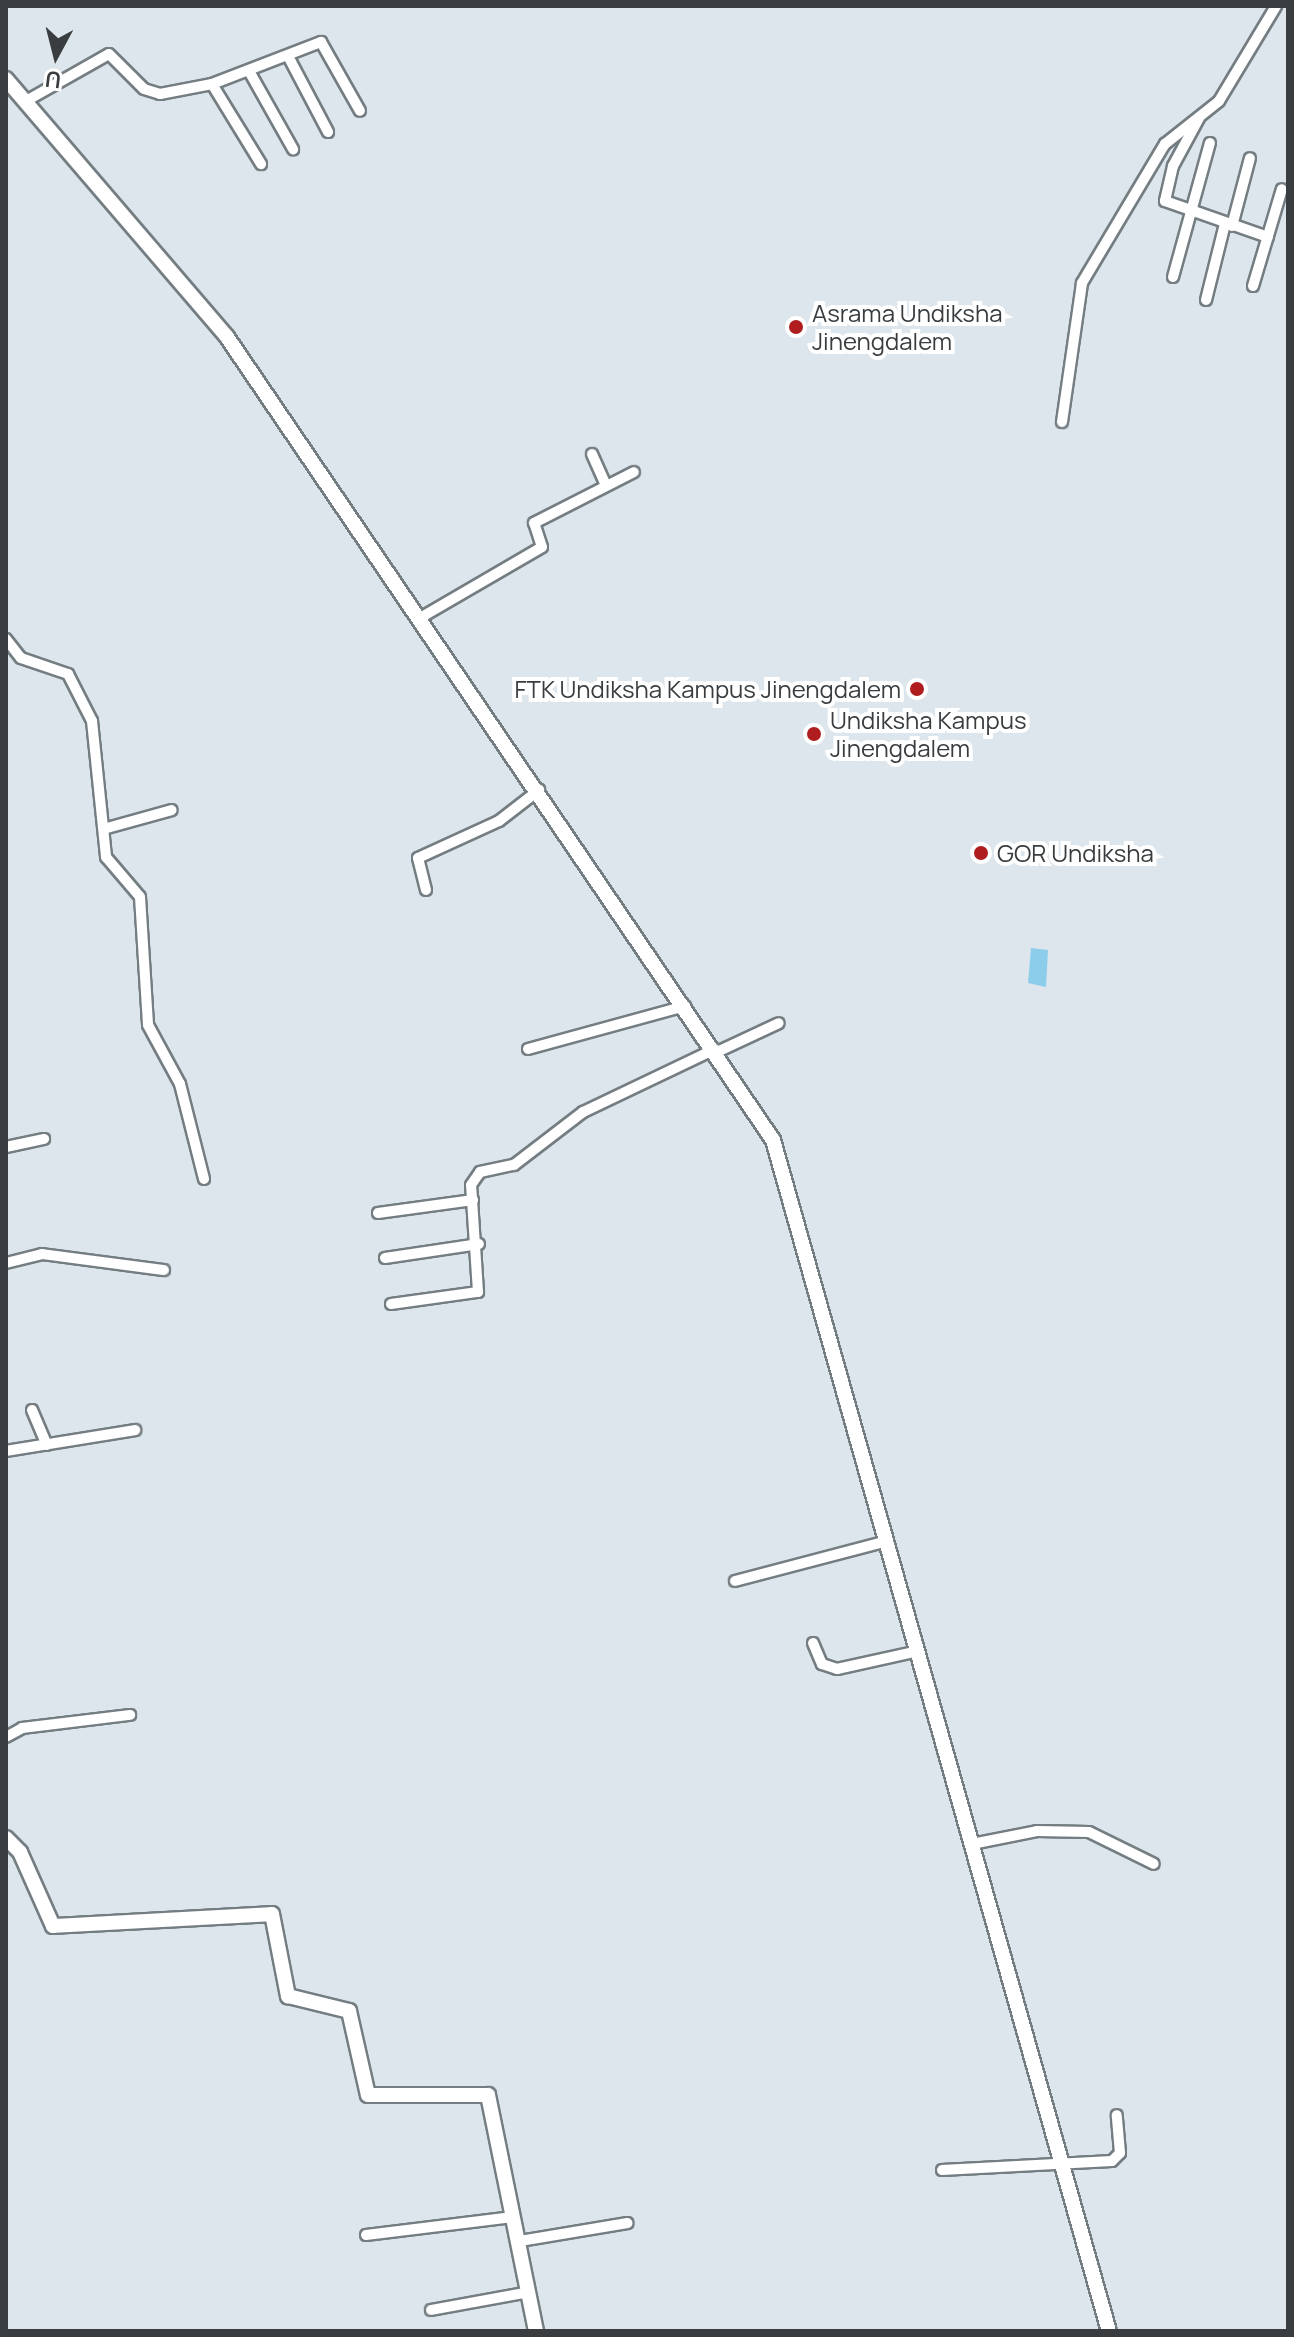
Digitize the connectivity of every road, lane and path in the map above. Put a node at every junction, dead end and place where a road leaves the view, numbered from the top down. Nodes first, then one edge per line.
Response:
1 (1276, 6) edge
2 (288, 56) junction
3 (249, 71) junction
4 (6, 79) edge
5 (212, 84) junction
6 (26, 101) junction
7 (360, 111) dead end
8 (1200, 116) junction
9 (328, 132) dead end
10 (1210, 143) dead end
11 (293, 149) dead end
12 (1250, 158) dead end
13 (261, 164) dead end
14 (1282, 189) dead end
15 (1193, 213) junction
16 (1228, 225) junction
17 (1268, 237) junction
18 (1173, 277) dead end
19 (1253, 286) dead end
20 (1206, 300) dead end
21 (1062, 422) dead end
22 (592, 454) dead end
23 (634, 472) dead end
24 (606, 485) junction
25 (420, 618) junction
26 (6, 639) edge
27 (539, 790) junction
28 (172, 810) dead end
29 (107, 828) junction
30 (426, 890) dead end
31 (687, 1005) junction
32 (779, 1023) dead end
33 (528, 1049) dead end
34 (716, 1050) junction
35 (44, 1139) dead end
36 (6, 1147) edge
37 (204, 1179) dead end
38 (473, 1200) junction
39 (378, 1213) dead end
40 (479, 1244) junction
41 (385, 1258) dead end
42 (6, 1263) edge
43 (164, 1270) dead end
44 (391, 1304) dead end
45 (32, 1410) dead end
46 (135, 1430) dead end
47 (47, 1445) junction
48 (6, 1451) edge
49 (888, 1541) junction
50 (735, 1581) dead end
51 (813, 1643) dead end
52 (919, 1651) junction
53 (130, 1715) dead end
54 (6, 1737) edge
55 (6, 1838) edge
56 (972, 1844) junction
57 (1154, 1864) dead end
58 (1117, 2115) dead end
59 (1062, 2167) junction
60 (942, 2170) dead end
61 (513, 2217) junction
62 (627, 2223) dead end
63 (366, 2235) dead end
64 (520, 2241) junction
65 (529, 2292) junction
66 (431, 2310) dead end
67 (536, 2331) edge
68 (1109, 2331) edge

1 - 8 street
2 - 3 street
2 - 7 street
2 - 9 street
3 - 5 street
3 - 11 street
4 - 6 street
5 - 6 street
5 - 13 street
6 - 25 street
8 - 15 street
8 - 21 street
10 - 15 street
12 - 16 street
14 - 17 street
15 - 16 street
15 - 18 street
16 - 17 street
16 - 20 street
17 - 19 street
22 - 24 street
23 - 24 street
24 - 25 street
25 - 27 street
26 - 29 street
27 - 30 street
27 - 31 street
28 - 29 street
29 - 37 street
31 - 33 street
31 - 34 street
32 - 34 street
34 - 38 street
34 - 49 street
35 - 36 street
38 - 39 street
38 - 40 street
40 - 41 street
40 - 44 street
42 - 43 street
45 - 47 street
46 - 47 street
47 - 48 street
49 - 50 street
49 - 52 street
51 - 52 street
52 - 56 street
53 - 54 street
55 - 61 street
56 - 57 street
56 - 59 street
58 - 59 street
59 - 60 street
59 - 68 street
61 - 63 street
61 - 64 street
62 - 64 street
64 - 65 street
65 - 66 street
65 - 67 street

